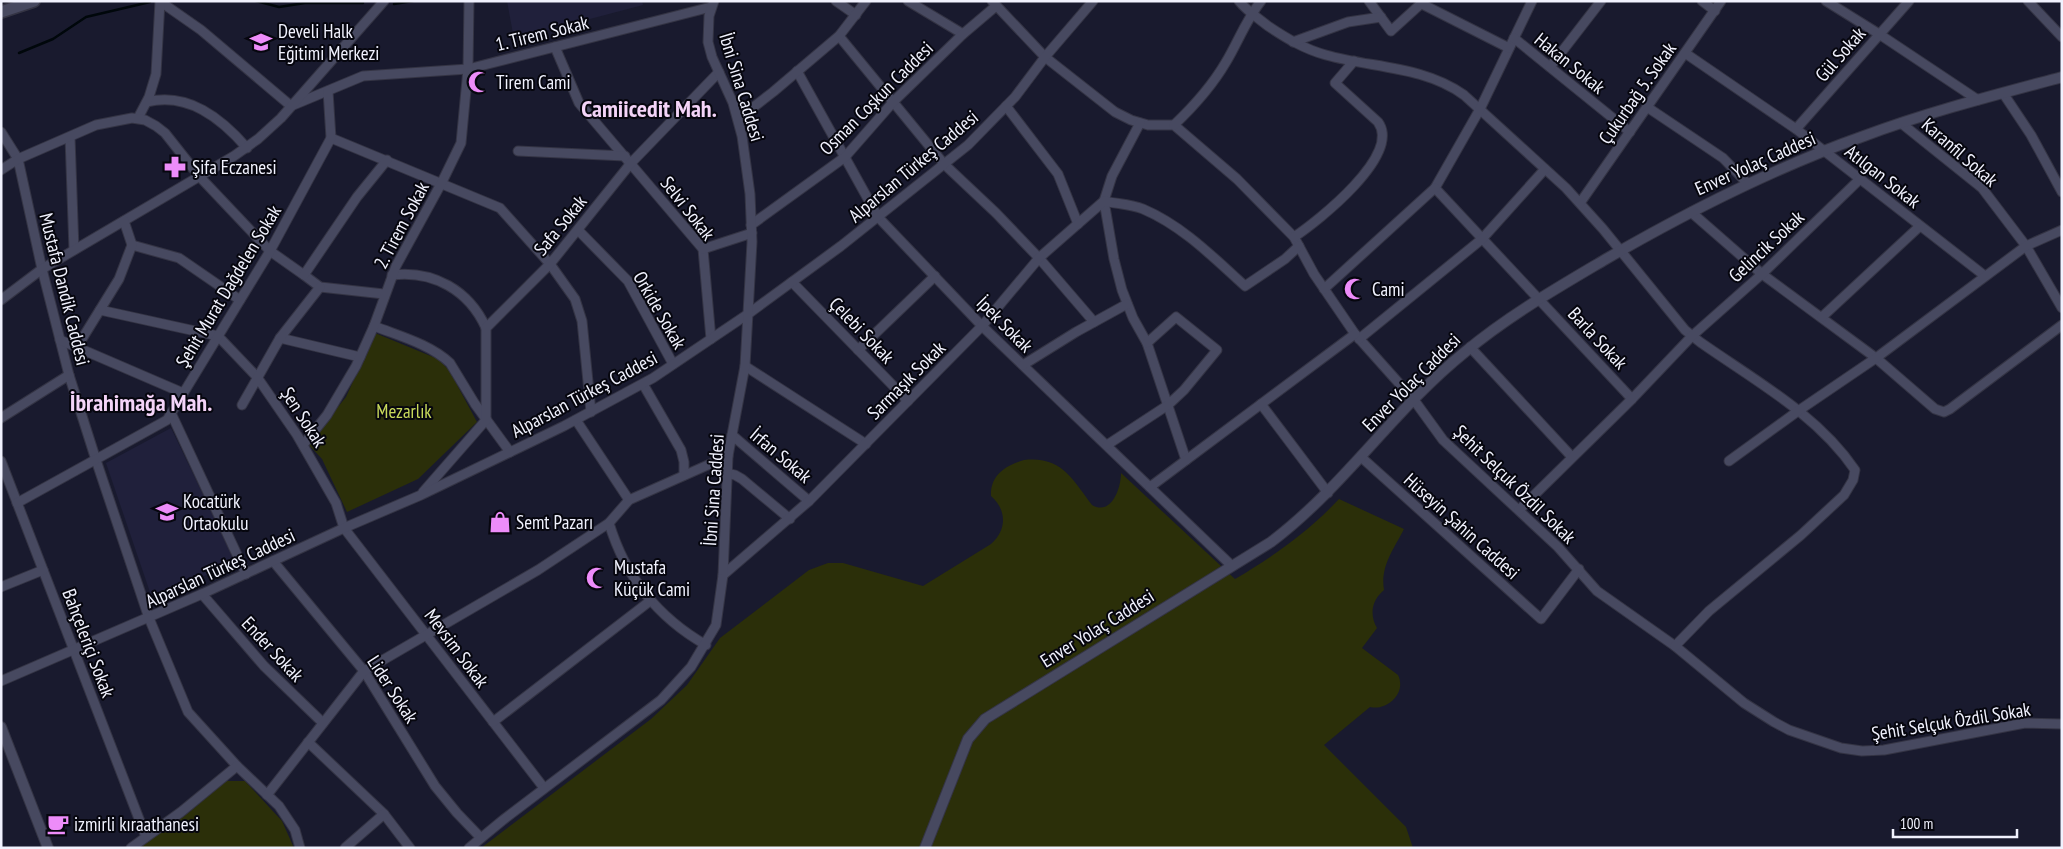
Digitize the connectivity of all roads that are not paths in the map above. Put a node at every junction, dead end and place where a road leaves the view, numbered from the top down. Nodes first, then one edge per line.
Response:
1 (34, 1) edge
2 (384, 1) edge
3 (469, 1) edge
4 (836, 1) edge
5 (866, 1) edge
6 (908, 1) edge
7 (1239, 1) edge
8 (1261, 1) edge
9 (1369, 1) edge
10 (1532, 1) edge
11 (1600, 1) edge
12 (1702, 1) edge
13 (1721, 1) edge
14 (1826, 1) edge
15 (1909, 1) edge
16 (2028, 1) edge
17 (160, 2) edge
18 (1423, 2) edge
19 (1089, 3) edge
20 (713, 4) edge
21 (994, 4) edge
22 (1714, 11) junction
23 (1, 12) edge
24 (1251, 14) junction
25 (856, 15) junction
26 (1381, 17) junction
27 (963, 34) junction
28 (1879, 34) junction
29 (839, 36) junction
30 (2062, 37) edge
31 (1514, 38) junction
32 (1294, 42) junction
33 (555, 47) junction
34 (1509, 48) junction
35 (1685, 53) junction
36 (1046, 56) junction
37 (1354, 61) junction
38 (1550, 67) junction
39 (468, 69) junction
40 (797, 71) junction
41 (719, 72) junction
42 (2062, 77) edge
43 (328, 91) junction
44 (2003, 93) junction
45 (1978, 100) junction
46 (894, 101) junction
47 (147, 102) junction
48 (291, 106) junction
49 (1006, 106) junction
50 (1647, 107) junction
51 (1480, 109) junction
52 (138, 118) junction
53 (738, 119) junction
54 (1140, 123) junction
55 (1900, 123) junction
56 (1174, 125) junction
57 (1796, 129) junction
58 (1, 132) edge
59 (1630, 132) junction
60 (70, 137) junction
61 (331, 138) junction
62 (247, 148) junction
63 (518, 151) dead end
64 (1824, 151) junction
65 (845, 157) junction
66 (18, 159) junction
67 (628, 159) junction
68 (387, 160) junction
69 (944, 164) junction
70 (1545, 169) junction
71 (1, 170) edge
72 (199, 176) junction
73 (1860, 179) junction
74 (442, 182) junction
75 (1747, 184) junction
76 (1435, 188) junction
77 (2061, 188) edge
78 (1104, 202) junction
79 (1580, 202) junction
80 (1691, 212) junction
81 (878, 217) junction
82 (124, 220) junction
83 (1078, 224) junction
84 (1920, 226) junction
85 (752, 229) junction
86 (578, 230) junction
87 (2062, 230) edge
88 (1294, 237) junction
89 (1482, 238) junction
90 (132, 245) junction
91 (1299, 246) junction
92 (2026, 246) junction
93 (704, 249) junction
94 (74, 250) junction
95 (270, 250) junction
96 (1620, 251) junction
97 (1039, 258) junction
98 (550, 264) junction
99 (42, 269) junction
100 (1762, 274) junction
101 (304, 275) junction
102 (392, 275) junction
103 (935, 276) junction
104 (1985, 276) junction
105 (792, 282) junction
106 (320, 287) junction
107 (1324, 289) junction
108 (384, 294) junction
109 (1539, 298) junction
110 (1, 300) edge
111 (240, 300) junction
112 (1127, 304) junction
113 (2062, 308) edge
114 (100, 310) junction
115 (748, 314) junction
116 (1822, 317) junction
117 (1094, 322) junction
118 (2062, 325) edge
119 (374, 326) junction
120 (982, 326) junction
121 (486, 328) junction
122 (218, 336) junction
123 (1357, 336) junction
124 (1692, 336) junction
125 (280, 338) junction
126 (711, 339) junction
127 (60, 340) junction
128 (1147, 343) junction
129 (76, 347) junction
130 (1470, 347) junction
131 (858, 350) junction
132 (360, 357) junction
133 (1876, 358) junction
134 (673, 364) junction
135 (1023, 365) junction
136 (745, 366) junction
137 (69, 375) junction
138 (257, 378) junction
139 (643, 384) junction
140 (183, 393) junction
141 (1632, 399) junction
142 (1414, 400) junction
143 (908, 401) junction
144 (1168, 404) junction
145 (1261, 404) junction
146 (242, 405) dead end
147 (1798, 411) junction
148 (591, 412) junction
149 (171, 414) junction
150 (1, 418) edge
151 (486, 420) junction
152 (576, 420) junction
153 (732, 435) junction
154 (866, 444) junction
155 (303, 445) junction
156 (1107, 445) junction
157 (510, 452) junction
158 (728, 456) junction
159 (1361, 457) junction
160 (1572, 458) junction
161 (96, 460) junction
162 (1186, 460) junction
163 (1, 461) edge
164 (1729, 461) dead end
165 (726, 473) junction
166 (684, 475) junction
167 (1150, 487) junction
168 (1328, 493) junction
169 (421, 495) junction
170 (629, 500) junction
171 (810, 501) junction
172 (18, 503) junction
173 (1518, 510) junction
174 (790, 519) junction
175 (608, 523) junction
176 (344, 528) junction
177 (273, 561) junction
178 (1232, 566) junction
179 (1579, 569) junction
180 (43, 570) junction
181 (246, 574) junction
182 (723, 575) junction
183 (1, 587) edge
184 (202, 594) junction
185 (650, 601) junction
186 (149, 618) junction
187 (426, 634) junction
188 (706, 645) junction
189 (1675, 646) junction
190 (74, 650) junction
191 (364, 670) junction
192 (1, 681) edge
193 (323, 722) junction
194 (493, 722) junction
195 (2062, 724) edge
196 (1, 727) edge
197 (308, 742) junction
198 (237, 766) junction
199 (544, 788) junction
200 (267, 795) junction
201 (384, 814) junction
202 (146, 837) junction
203 (482, 838) junction
204 (48, 848) edge
205 (131, 848) edge
206 (300, 848) edge
207 (345, 848) edge
208 (410, 848) edge
209 (470, 848) edge
210 (925, 848) edge

1 - 23 main road
2 - 48 street
3 - 39 street, 2. Tirem Sokak
4 - 25 street
5 - 25 street
6 - 27 street
7 - 24 street
8 - 24 street
9 - 26 street
10 - 31 street
11 - 38 street
12 - 22 street
13 - 22 street, Çukurbağ 5. Sokak
14 - 28 street
15 - 28 street, Gül Sokak
16 - 30 street
17 - 47 street
17 - 48 street
18 - 26 street
18 - 34 street
19 - 36 street, Alparslan Türkeş Caddesi
20 - 33 street, 1. Tirem Sokak
20 - 41 street, İbni Sina Caddesi
21 - 27 street, Osman Coşkun Caddesi
21 - 36 street
22 - 35 street, Çukurbağ 5. Sokak
24 - 32 street
24 - 56 street
25 - 29 street
26 - 32 street
27 - 46 street, Osman Coşkun Caddesi
28 - 45 street
28 - 57 street, Gül Sokak
29 - 40 street
29 - 46 street
31 - 34 street
31 - 38 street, Hakan Sokak
32 - 37 street
33 - 39 street, 1. Tirem Sokak
33 - 67 street, Selvi Sokak
34 - 51 street
35 - 50 street, Çukurbağ 5. Sokak
35 - 57 street, Atılgan Sokak
36 - 49 street, Alparslan Türkeş Caddesi
36 - 54 street
37 - 51 street
37 - 88 street
38 - 59 street, Hakan Sokak
39 - 43 street, 1. Tirem Sokak
39 - 74 street, 2. Tirem Sokak
40 - 53 street
40 - 65 street, İpek Sokak
41 - 53 street, İbni Sina Caddesi
41 - 67 street, Safa Sokak
42 - 44 street, Enver Yolaç Caddesi
43 - 48 street, 1. Tirem Sokak
43 - 61 street
44 - 45 street, Enver Yolaç Caddesi
44 - 77 street
45 - 55 street, Enver Yolaç Caddesi
46 - 65 street, Osman Coşkun Caddesi
46 - 69 street
47 - 52 street
47 - 62 street
48 - 62 street
49 - 69 street, Alparslan Türkeş Caddesi
49 - 83 street
50 - 59 street, Çukurbağ 5. Sokak
50 - 75 street
51 - 70 street
51 - 76 street
52 - 60 street
52 - 72 street
53 - 85 street, İbni Sina Caddesi
54 - 56 street
54 - 78 street
55 - 64 street, Enver Yolaç Caddesi
55 - 92 street, Karanfil Sokak
56 - 88 street, Şehit Selçuk Özdil Sokak
57 - 64 street, Atılgan Sokak
58 - 66 street, Mustafa Dandik Caddesi
59 - 79 street, Çukurbağ 5. Sokak
60 - 66 street
60 - 94 street
61 - 68 street
61 - 95 street, Şehit Murat Dağdelen Sokak
62 - 72 street
63 - 67 street
64 - 73 street, Atılgan Sokak
64 - 75 street, Enver Yolaç Caddesi
65 - 81 street, İpek Sokak
65 - 85 street, Osman Coşkun Caddesi
66 - 71 street
66 - 99 street, Mustafa Dandik Caddesi
67 - 86 street, Safa Sokak
67 - 93 street, Selvi Sokak
68 - 74 street
68 - 101 street
69 - 81 street, Alparslan Türkeş Caddesi
69 - 97 street
70 - 79 street
70 - 89 street
72 - 82 street
72 - 95 street
73 - 84 street, Atılgan Sokak
73 - 100 street, Gelincik Sokak
74 - 98 street
74 - 102 street, 2. Tirem Sokak
75 - 80 street, Enver Yolaç Caddesi
76 - 89 street, Barla Sokak
76 - 107 street
78 - 83 street, Sarmaşık Sokak
78 - 91 street
78 - 112 street
79 - 96 street
80 - 96 street, Enver Yolaç Caddesi
80 - 100 street
81 - 103 street, İpek Sokak
81 - 105 street, Alparslan Türkeş Caddesi
82 - 90 street
82 - 94 street
83 - 97 street, Sarmaşık Sokak
84 - 104 street, Atılgan Sokak
84 - 116 street
85 - 93 street, Osman Coşkun Caddesi
85 - 115 street, İbni Sina Caddesi
86 - 98 street, Safa Sokak
86 - 134 street, Orkide Sokak
87 - 92 street
88 - 91 street, Şehit Selçuk Özdil Sokak
89 - 109 street, Barla Sokak
89 - 123 street
90 - 111 street
90 - 114 street
91 - 107 street, Şehit Selçuk Özdil Sokak
92 - 104 street
92 - 113 street, Karanfil Sokak
93 - 126 street, Selvi Sokak
94 - 99 street
95 - 101 street
95 - 111 street, Şehit Murat Dağdelen Sokak
96 - 109 street, Enver Yolaç Caddesi
96 - 124 street
97 - 117 street
97 - 120 street, Sarmaşık Sokak
98 - 121 street, Safa Sokak
98 - 148 street
99 - 110 street
99 - 127 street, Mustafa Dandik Caddesi
100 - 116 street
100 - 124 street, Gelincik Sokak
101 - 106 street
102 - 108 street, 2. Tirem Sokak
102 - 121 street
103 - 120 street, İpek Sokak
103 - 131 street
104 - 133 street
105 - 115 street, Alparslan Türkeş Caddesi
105 - 131 street, Çelebi Sokak
106 - 108 street
106 - 125 street
107 - 123 street, Şehit Selçuk Özdil Sokak
108 - 119 street, 2. Tirem Sokak
109 - 130 street, Enver Yolaç Caddesi
109 - 141 street, Barla Sokak
111 - 122 street, Şehit Murat Dağdelen Sokak
112 - 117 street
112 - 128 street
114 - 122 street
114 - 129 street
115 - 126 street, Alparslan Türkeş Caddesi
115 - 136 street, İbni Sina Caddesi
116 - 133 street
117 - 135 street
118 - 133 street
119 - 132 street, 2. Tirem Sokak
119 - 151 street
120 - 135 street, İpek Sokak
120 - 143 street, Sarmaşık Sokak
121 - 151 street
122 - 138 street, Şen Sokak
122 - 140 street, Şehit Murat Dağdelen Sokak
123 - 142 street, Şehit Selçuk Özdil Sokak
123 - 145 street
124 - 141 street, Gelincik Sokak
124 - 147 street
125 - 132 street
125 - 138 street
126 - 134 street, Alparslan Türkeş Caddesi
127 - 129 street
127 - 137 street, Mustafa Dandik Caddesi
128 - 144 street
128 - 144 street
129 - 140 street
130 - 142 street, Enver Yolaç Caddesi
130 - 160 street
131 - 143 street, Çelebi Sokak
132 - 155 street, 2. Tirem Sokak
133 - 147 street
134 - 139 street, Alparslan Türkeş Caddesi
135 - 156 street, İpek Sokak
136 - 153 street, İbni Sina Caddesi
136 - 154 street
137 - 150 street
137 - 161 street, Mustafa Dandik Caddesi
138 - 146 street
138 - 155 street, Şen Sokak
139 - 148 street, Alparslan Türkeş Caddesi
139 - 166 street
140 - 149 street, Şehit Murat Dağdelen Sokak
141 - 160 street, Gelincik Sokak
142 - 159 street, Enver Yolaç Caddesi
142 - 173 street, Şehit Selçuk Özdil Sokak
143 - 154 street, Sarmaşık Sokak
144 - 156 street
144 - 162 street
145 - 162 street
145 - 168 street
147 - 164 street
147 - 189 street
148 - 152 street, Alparslan Türkeş Caddesi
149 - 161 street, Şehit Murat Dağdelen Sokak
149 - 181 street
151 - 157 street
151 - 169 street
152 - 157 street, Alparslan Türkeş Caddesi
152 - 170 street
153 - 158 street, İbni Sina Caddesi
153 - 171 street, İrfan Sokak
154 - 171 street, Sarmaşık Sokak
155 - 176 street, Şen Sokak
156 - 167 street, İpek Sokak
157 - 169 street, Alparslan Türkeş Caddesi
158 - 165 street, İbni Sina Caddesi
158 - 166 street
159 - 168 street, Enver Yolaç Caddesi
159 - 179 street, Hüseyin Şahin Caddesi
160 - 173 street, Gelincik Sokak
161 - 172 street, Şehit Murat Dağdelen Sokak
161 - 186 street, Mustafa Dandik Caddesi
162 - 167 street
163 - 172 street, Bahçeleriçi Sokak
165 - 174 street
165 - 182 street, İbni Sina Caddesi
166 - 170 street
167 - 178 street, İpek Sokak
168 - 178 street, Enver Yolaç Caddesi
169 - 176 street, Alparslan Türkeş Caddesi
170 - 175 street
171 - 174 street, Sarmaşık Sokak
172 - 180 street, Bahçeleriçi Sokak
173 - 179 street, Şehit Selçuk Özdil Sokak
174 - 182 street, Sarmaşık Sokak
175 - 185 street
175 - 187 street
176 - 177 street, Alparslan Türkeş Caddesi
176 - 187 street, Mevsim Sokak
177 - 181 street, Alparslan Türkeş Caddesi
177 - 191 street, Lider Sokak
178 - 210 street, Enver Yolaç Caddesi
179 - 189 street, Şehit Selçuk Özdil Sokak
180 - 183 street
180 - 190 street, Bahçeleriçi Sokak
181 - 184 street, Alparslan Türkeş Caddesi
182 - 188 street, İbni Sina Caddesi
184 - 186 street, Alparslan Türkeş Caddesi
184 - 193 street, Ender Sokak
185 - 188 street
185 - 194 street
186 - 190 street, Alparslan Türkeş Caddesi
186 - 198 street, Mustafa Dandik Caddesi
187 - 191 street
187 - 194 street, Mevsim Sokak
188 - 199 street, İbni Sina Caddesi
189 - 195 street, Şehit Selçuk Özdil Sokak
190 - 192 street, Alparslan Türkeş Caddesi
190 - 202 street, Bahçeleriçi Sokak
191 - 193 street
191 - 203 street, Lider Sokak
193 - 197 street
194 - 199 street, Mevsim Sokak
196 - 204 street
197 - 200 street
197 - 201 street
198 - 200 street, Mustafa Dandik Caddesi
198 - 202 street
199 - 203 street, İbni Sina Caddesi
200 - 206 street, Mustafa Dandik Caddesi
201 - 207 street
201 - 208 street
202 - 205 street
203 - 209 street, İbni Sina Caddesi

